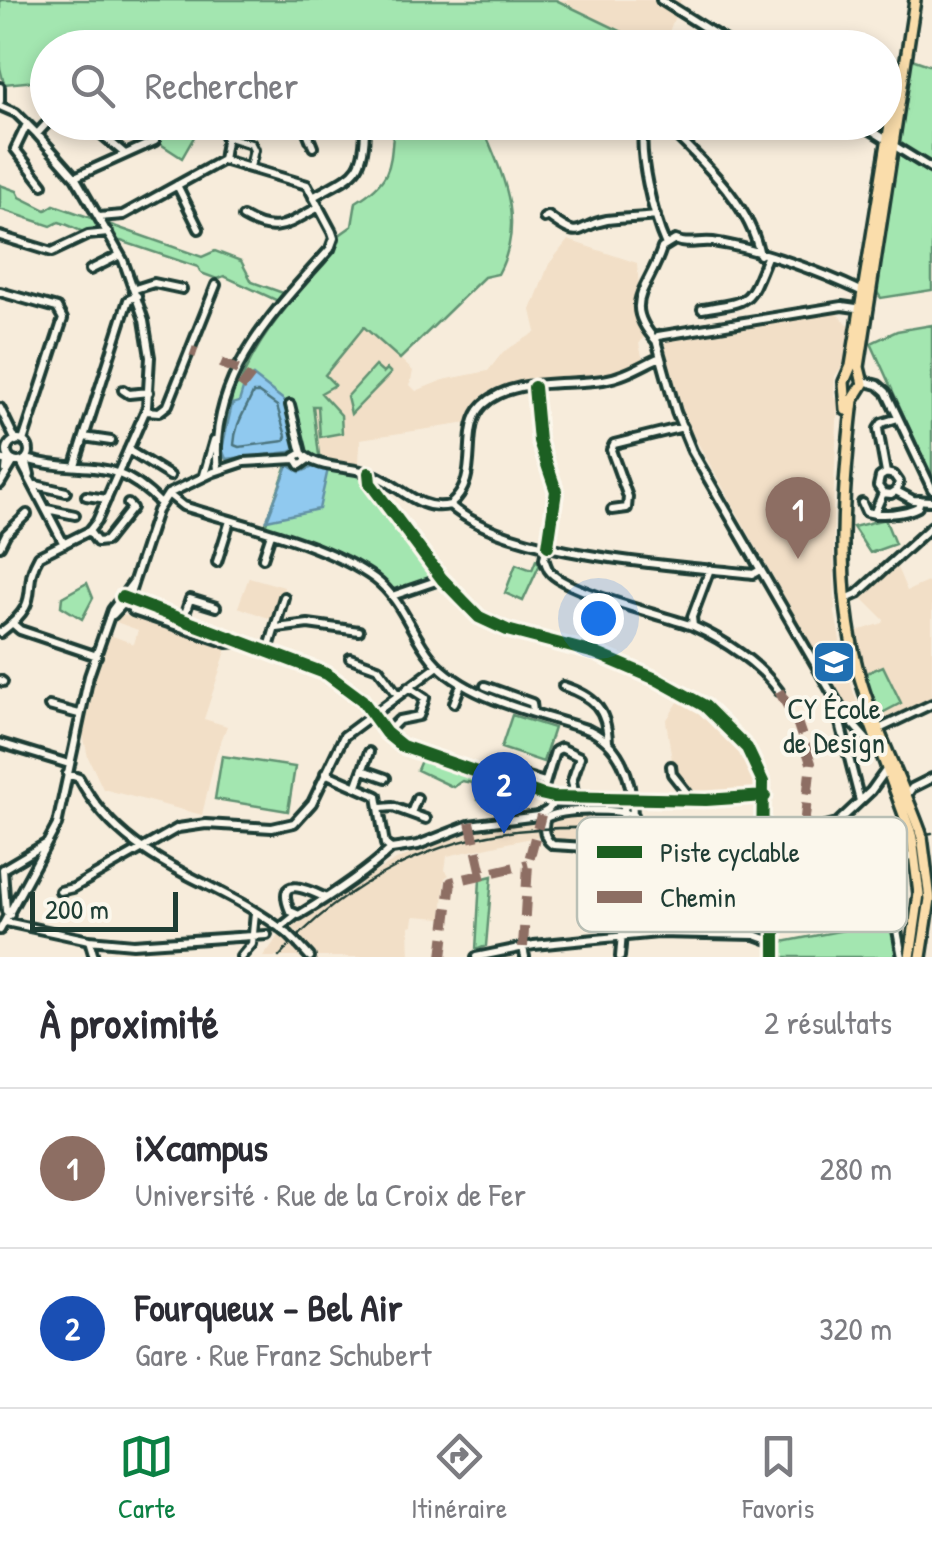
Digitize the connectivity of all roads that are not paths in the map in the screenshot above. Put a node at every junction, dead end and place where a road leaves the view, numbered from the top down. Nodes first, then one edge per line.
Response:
1 (661, 0) edge
2 (912, 0) edge
3 (708, 30) edge
4 (902, 65) edge
5 (0, 87) edge
6 (0, 103) edge
7 (27, 124) junction
8 (30, 127) edge
9 (42, 140) edge
10 (109, 140) edge
11 (226, 140) edge
12 (239, 140) edge
13 (311, 140) edge
14 (365, 140) edge
15 (642, 140) edge
16 (680, 140) edge
17 (885, 140) edge
18 (890, 140) edge
19 (155, 141) dead end
20 (890, 143) junction
21 (313, 146) dead end
22 (125, 154) junction
23 (223, 160) junction
24 (250, 167) junction
25 (932, 169) edge
26 (76, 177) junction
27 (43, 185) dead end
28 (177, 186) junction
29 (313, 197) junction
30 (319, 208) junction
31 (656, 216) junction
32 (100, 217) junction
33 (243, 217) dead end
34 (544, 218) dead end
35 (199, 230) dead end
36 (108, 233) junction
37 (0, 236) edge
38 (666, 245) junction
39 (120, 255) junction
40 (764, 256) junction
41 (90, 270) dead end
42 (216, 285) dead end
43 (182, 289) dead end
44 (0, 292) edge
45 (863, 292) junction
46 (136, 293) junction
47 (838, 308) junction
48 (702, 309) dead end
49 (863, 310) junction
50 (858, 324) junction
51 (656, 340) junction
52 (660, 357) junction
53 (847, 377) junction
54 (534, 386) junction
55 (860, 386) junction
56 (123, 390) dead end
57 (845, 390) junction
58 (149, 392) junction
59 (290, 405) dead end
60 (0, 408) edge
61 (146, 411) junction
62 (898, 418) junction
63 (682, 427) junction
64 (215, 432) dead end
65 (84, 437) junction
66 (112, 440) dead end
67 (19, 441) junction
68 (128, 450) junction
69 (304, 453) junction
70 (13, 458) edge
71 (75, 465) junction
72 (218, 470) junction
73 (118, 472) junction
74 (369, 472) junction
75 (886, 474) junction
76 (170, 476) dead end
77 (204, 477) junction
78 (0, 484) edge
79 (34, 484) junction
80 (932, 488) edge
81 (896, 491) junction
82 (66, 492) dead end
83 (883, 492) junction
84 (86, 496) dead end
85 (107, 499) junction
86 (164, 500) junction
87 (920, 500) junction
88 (932, 501) edge
89 (862, 503) dead end
90 (450, 505) junction
91 (132, 508) dead end
92 (46, 509) junction
93 (612, 510) dead end
94 (27, 514) dead end
95 (874, 514) junction
96 (75, 515) dead end
97 (230, 520) junction
98 (932, 526) edge
99 (89, 531) junction
100 (271, 534) junction
101 (64, 544) junction
102 (0, 546) edge
103 (548, 546) junction
104 (263, 558) dead end
105 (217, 562) dead end
106 (710, 569) junction
107 (760, 570) junction
108 (442, 579) junction
109 (134, 581) junction
110 (392, 596) junction
111 (284, 597) dead end
112 (846, 600) junction
113 (131, 604) junction
114 (216, 607) dead end
115 (183, 620) junction
116 (12, 624) junction
117 (693, 626) junction
118 (277, 628) junction
119 (359, 632) dead end
120 (0, 633) edge
121 (238, 642) junction
122 (268, 651) junction
123 (97, 656) junction
124 (350, 658) dead end
125 (438, 666) junction
126 (462, 685) junction
127 (485, 686) dead end
128 (563, 686) dead end
129 (408, 687) junction
130 (779, 691) dead end
131 (398, 694) junction
132 (454, 703) dead end
133 (932, 704) edge
134 (50, 706) dead end
135 (532, 711) junction
136 (371, 712) junction
137 (79, 714) junction
138 (844, 714) junction
139 (854, 726) junction
140 (877, 730) junction
141 (386, 733) junction
142 (0, 743) edge
143 (608, 743) junction
144 (369, 752) dead end
145 (882, 756) junction
146 (69, 764) junction
147 (672, 766) dead end
148 (363, 770) junction
149 (507, 770) dead end
150 (886, 770) junction
151 (326, 773) junction
152 (67, 774) junction
153 (386, 778) dead end
154 (932, 778) edge
155 (544, 782) junction
156 (357, 785) junction
157 (542, 794) junction
158 (765, 796) junction
159 (907, 796) junction
160 (558, 797) junction
161 (417, 798) dead end
162 (575, 798) junction
163 (629, 798) junction
164 (691, 799) junction
165 (860, 801) junction
166 (381, 808) junction
167 (623, 812) junction
168 (411, 813) junction
169 (634, 814) junction
170 (624, 817) edge
171 (633, 817) edge
172 (764, 817) edge
173 (843, 817) edge
174 (906, 817) edge
175 (907, 817) edge
176 (907, 817) edge
177 (426, 818) dead end
178 (907, 819) edge
179 (915, 837) junction
180 (49, 842) junction
181 (907, 846) edge
182 (140, 847) junction
183 (577, 847) edge
184 (391, 849) junction
185 (60, 891) dead end
186 (326, 898) junction
187 (927, 903) edge
188 (255, 913) junction
189 (296, 915) junction
190 (4, 924) edge
191 (280, 928) junction
192 (622, 932) edge
193 (774, 932) edge
194 (897, 932) edge
195 (267, 935) dead end
196 (253, 937) junction
197 (622, 938) junction
198 (89, 940) junction
199 (774, 942) junction
200 (133, 944) junction
201 (523, 947) junction
202 (94, 957) edge
203 (137, 957) edge
204 (241, 957) edge
205 (310, 957) edge
206 (476, 957) edge
207 (524, 957) edge
208 (620, 957) edge
209 (775, 957) edge
210 (902, 957) edge
211 (916, 957) edge

1 - 3 street
2 - 4 main road
5 - 6 street
6 - 7 street
7 - 8 street
7 - 27 street
9 - 26 street
10 - 22 street
11 - 23 street
12 - 24 street
13 - 21 street
14 - 29 street
15 - 31 street
16 - 40 street
17 - 20 street
18 - 20 main road
19 - 22 street
20 - 25 street
20 - 45 main road
20 - 49 main road
22 - 26 street
23 - 24 street
23 - 28 street
24 - 29 street
26 - 32 street
28 - 32 street
28 - 35 street
29 - 30 street
30 - 33 street
30 - 72 street
31 - 34 street
31 - 38 street
32 - 36 street
36 - 37 street
36 - 39 street
38 - 40 street
38 - 51 street
39 - 41 street
39 - 46 street
40 - 45 street
40 - 48 street
42 - 61 street
43 - 46 street
44 - 67 street
45 - 49 main road
46 - 58 street
46 - 65 street
47 - 49 street
47 - 50 street
47 - 51 street
49 - 50 main road
49 - 55 main road
50 - 53 main road
51 - 52 street
52 - 54 street
52 - 63 street
53 - 55 main road
53 - 57 main road
54 - 90 street
54 - 103 street
55 - 57 main road
55 - 62 street
55 - 112 main road
56 - 58 street
57 - 140 main road
58 - 61 street
59 - 69 street
60 - 67 street
61 - 68 street
62 - 75 street
62 - 80 street
63 - 93 street
63 - 107 street
64 - 77 street
65 - 66 street
65 - 71 street
67 - 70 street
67 - 70 street
68 - 73 street
68 - 76 street
69 - 72 street
69 - 74 street
70 - 71 street
70 - 78 street
70 - 79 street
71 - 73 street
72 - 77 street
73 - 85 street
73 - 86 street
74 - 90 street
74 - 108 street
75 - 81 street
75 - 83 street
77 - 86 street
79 - 82 street
79 - 92 street
81 - 83 street
81 - 87 street
83 - 95 street
84 - 85 street
85 - 99 street
86 - 97 street
86 - 109 street
87 - 88 street
87 - 95 street
89 - 95 street
90 - 103 street
91 - 99 street
92 - 96 street
92 - 101 street
94 - 102 street
97 - 100 street
97 - 105 street
98 - 112 street
99 - 101 street
100 - 104 street
100 - 110 street
101 - 116 street
103 - 106 street
103 - 117 street
106 - 107 street
106 - 117 street
107 - 138 street
108 - 110 street
108 - 158 street
109 - 113 street
109 - 113 street
110 - 125 street
111 - 118 street
112 - 140 main road
113 - 115 street
113 - 121 street
113 - 123 street
114 - 115 street
115 - 121 street
116 - 120 street
116 - 123 street
117 - 130 street
118 - 119 street
118 - 122 street
121 - 122 street
122 - 136 street
123 - 137 street
124 - 131 street
125 - 126 street
125 - 129 street
126 - 132 street
126 - 135 street
127 - 135 street
128 - 143 street
129 - 131 street
129 - 141 street
131 - 136 street
133 - 140 street
134 - 137 street
135 - 143 street
136 - 141 street
136 - 151 street
137 - 146 street
138 - 139 street
138 - 165 street
139 - 140 street
139 - 145 street
140 - 145 main road
140 - 159 main road
140 - 179 main road
141 - 157 street
142 - 146 street
143 - 163 street
144 - 148 street
145 - 150 main road
145 - 175 main road
146 - 152 street
147 - 164 street
148 - 153 street
148 - 156 street
149 - 155 street
150 - 165 street
150 - 174 main road
151 - 156 street
151 - 182 street
152 - 180 street
152 - 182 street
154 - 159 street
155 - 157 street
155 - 162 street
156 - 166 street
157 - 160 street
158 - 164 street
158 - 172 street
159 - 179 main road
160 - 162 street
160 - 184 street
161 - 168 street
162 - 163 street
163 - 164 street
163 - 167 street
163 - 169 street
165 - 173 street
166 - 168 street
166 - 184 street
167 - 169 street
167 - 170 street
167 - 183 street
168 - 177 street
169 - 171 street
176 - 179 main road
178 - 179 main road
179 - 181 street
179 - 187 main road
179 - 187 main road
180 - 190 street
180 - 190 street
182 - 185 street
182 - 188 street
184 - 186 street
186 - 189 street
186 - 189 street
187 - 211 main road
188 - 191 street
188 - 196 street
189 - 191 street
190 - 198 street
191 - 205 street, bridge
192 - 197 street
193 - 199 street
194 - 210 street
195 - 196 street
196 - 200 street
196 - 204 street
197 - 199 street
197 - 201 street
197 - 208 street
198 - 200 street
198 - 202 street
199 - 209 street
200 - 203 street
201 - 206 street
201 - 207 street

